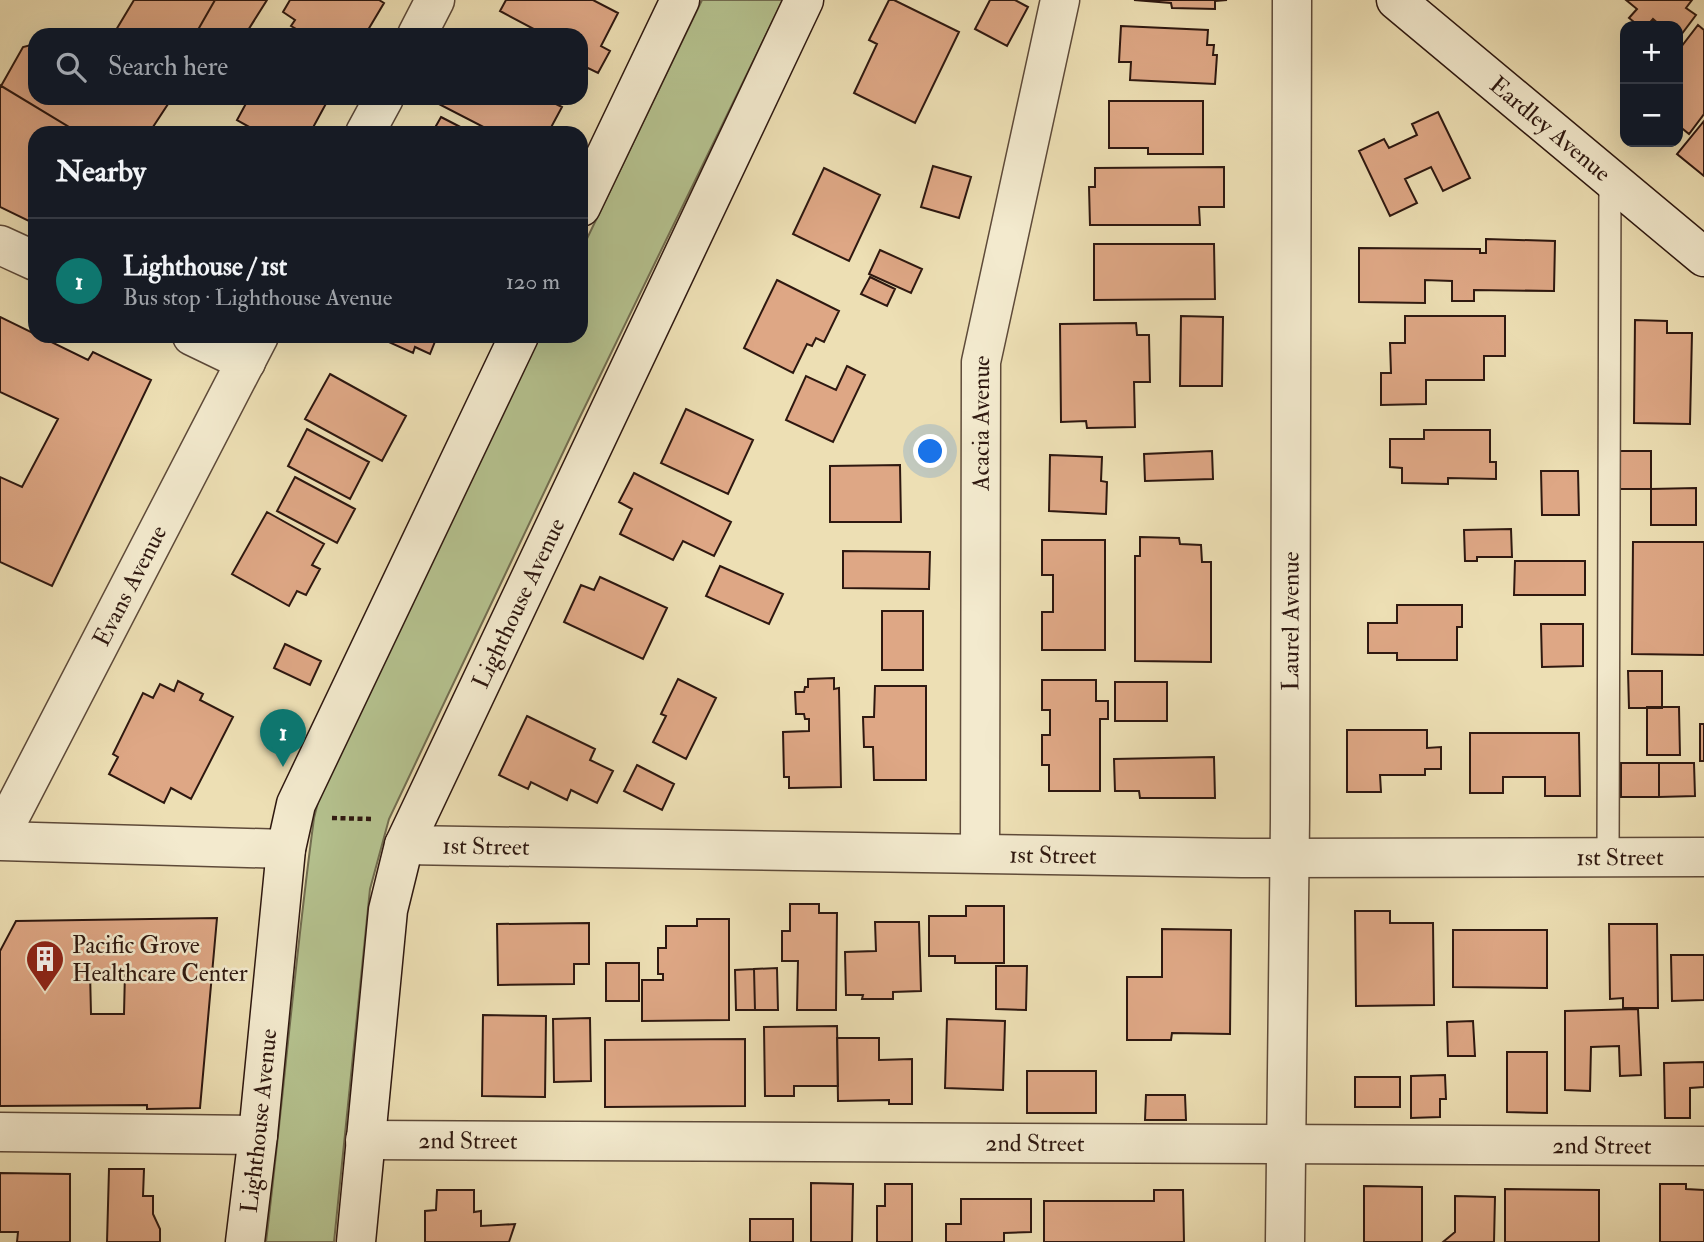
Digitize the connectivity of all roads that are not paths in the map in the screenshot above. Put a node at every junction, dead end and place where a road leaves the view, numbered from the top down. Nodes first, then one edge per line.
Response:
1 (435, 0) edge
2 (680, 0) edge
3 (804, 0) edge
4 (1060, 0) edge
5 (1292, 0) edge
6 (1396, 0) edge
7 (421, 28) edge
8 (380, 105) edge
9 (369, 126) edge
10 (1610, 178) junction
11 (588, 192) edge
12 (0, 245) edge
13 (1704, 257) edge
14 (28, 258) edge
15 (224, 343) edge
16 (517, 343) edge
17 (252, 349) edge
18 (0, 836) edge
19 (0, 841) edge
20 (404, 845) junction
21 (286, 849) junction
22 (980, 853) junction
23 (1608, 856) junction
24 (1704, 857) edge
25 (1289, 858) junction
26 (0, 1132) edge
27 (258, 1135) junction
28 (365, 1140) junction
29 (1285, 1143) junction
30 (1704, 1146) edge
31 (245, 1242) edge
32 (356, 1242) edge
33 (1285, 1242) edge

1 - 7 street
2 - 11 street
3 - 20 street, Lighthouse Avenue
4 - 22 street, Acacia Avenue
5 - 25 street, Laurel Avenue
6 - 10 street, Eardley Avenue
8 - 9 street
10 - 13 street, Eardley Avenue
10 - 23 lane
12 - 14 street
15 - 17 street
16 - 21 street, Lighthouse Avenue
17 - 18 street, Evans Avenue
19 - 21 street
20 - 22 street, 1st Street
20 - 28 street, Lighthouse Avenue
21 - 27 street, Lighthouse Avenue
22 - 25 street, 1st Street
23 - 24 street, 1st Street
23 - 25 street, 1st Street
25 - 29 street, Laurel Avenue
26 - 27 street
27 - 31 street, Lighthouse Avenue
28 - 29 street, 2nd Street
28 - 32 street, Lighthouse Avenue
29 - 30 street, 2nd Street
29 - 33 street, Laurel Avenue

